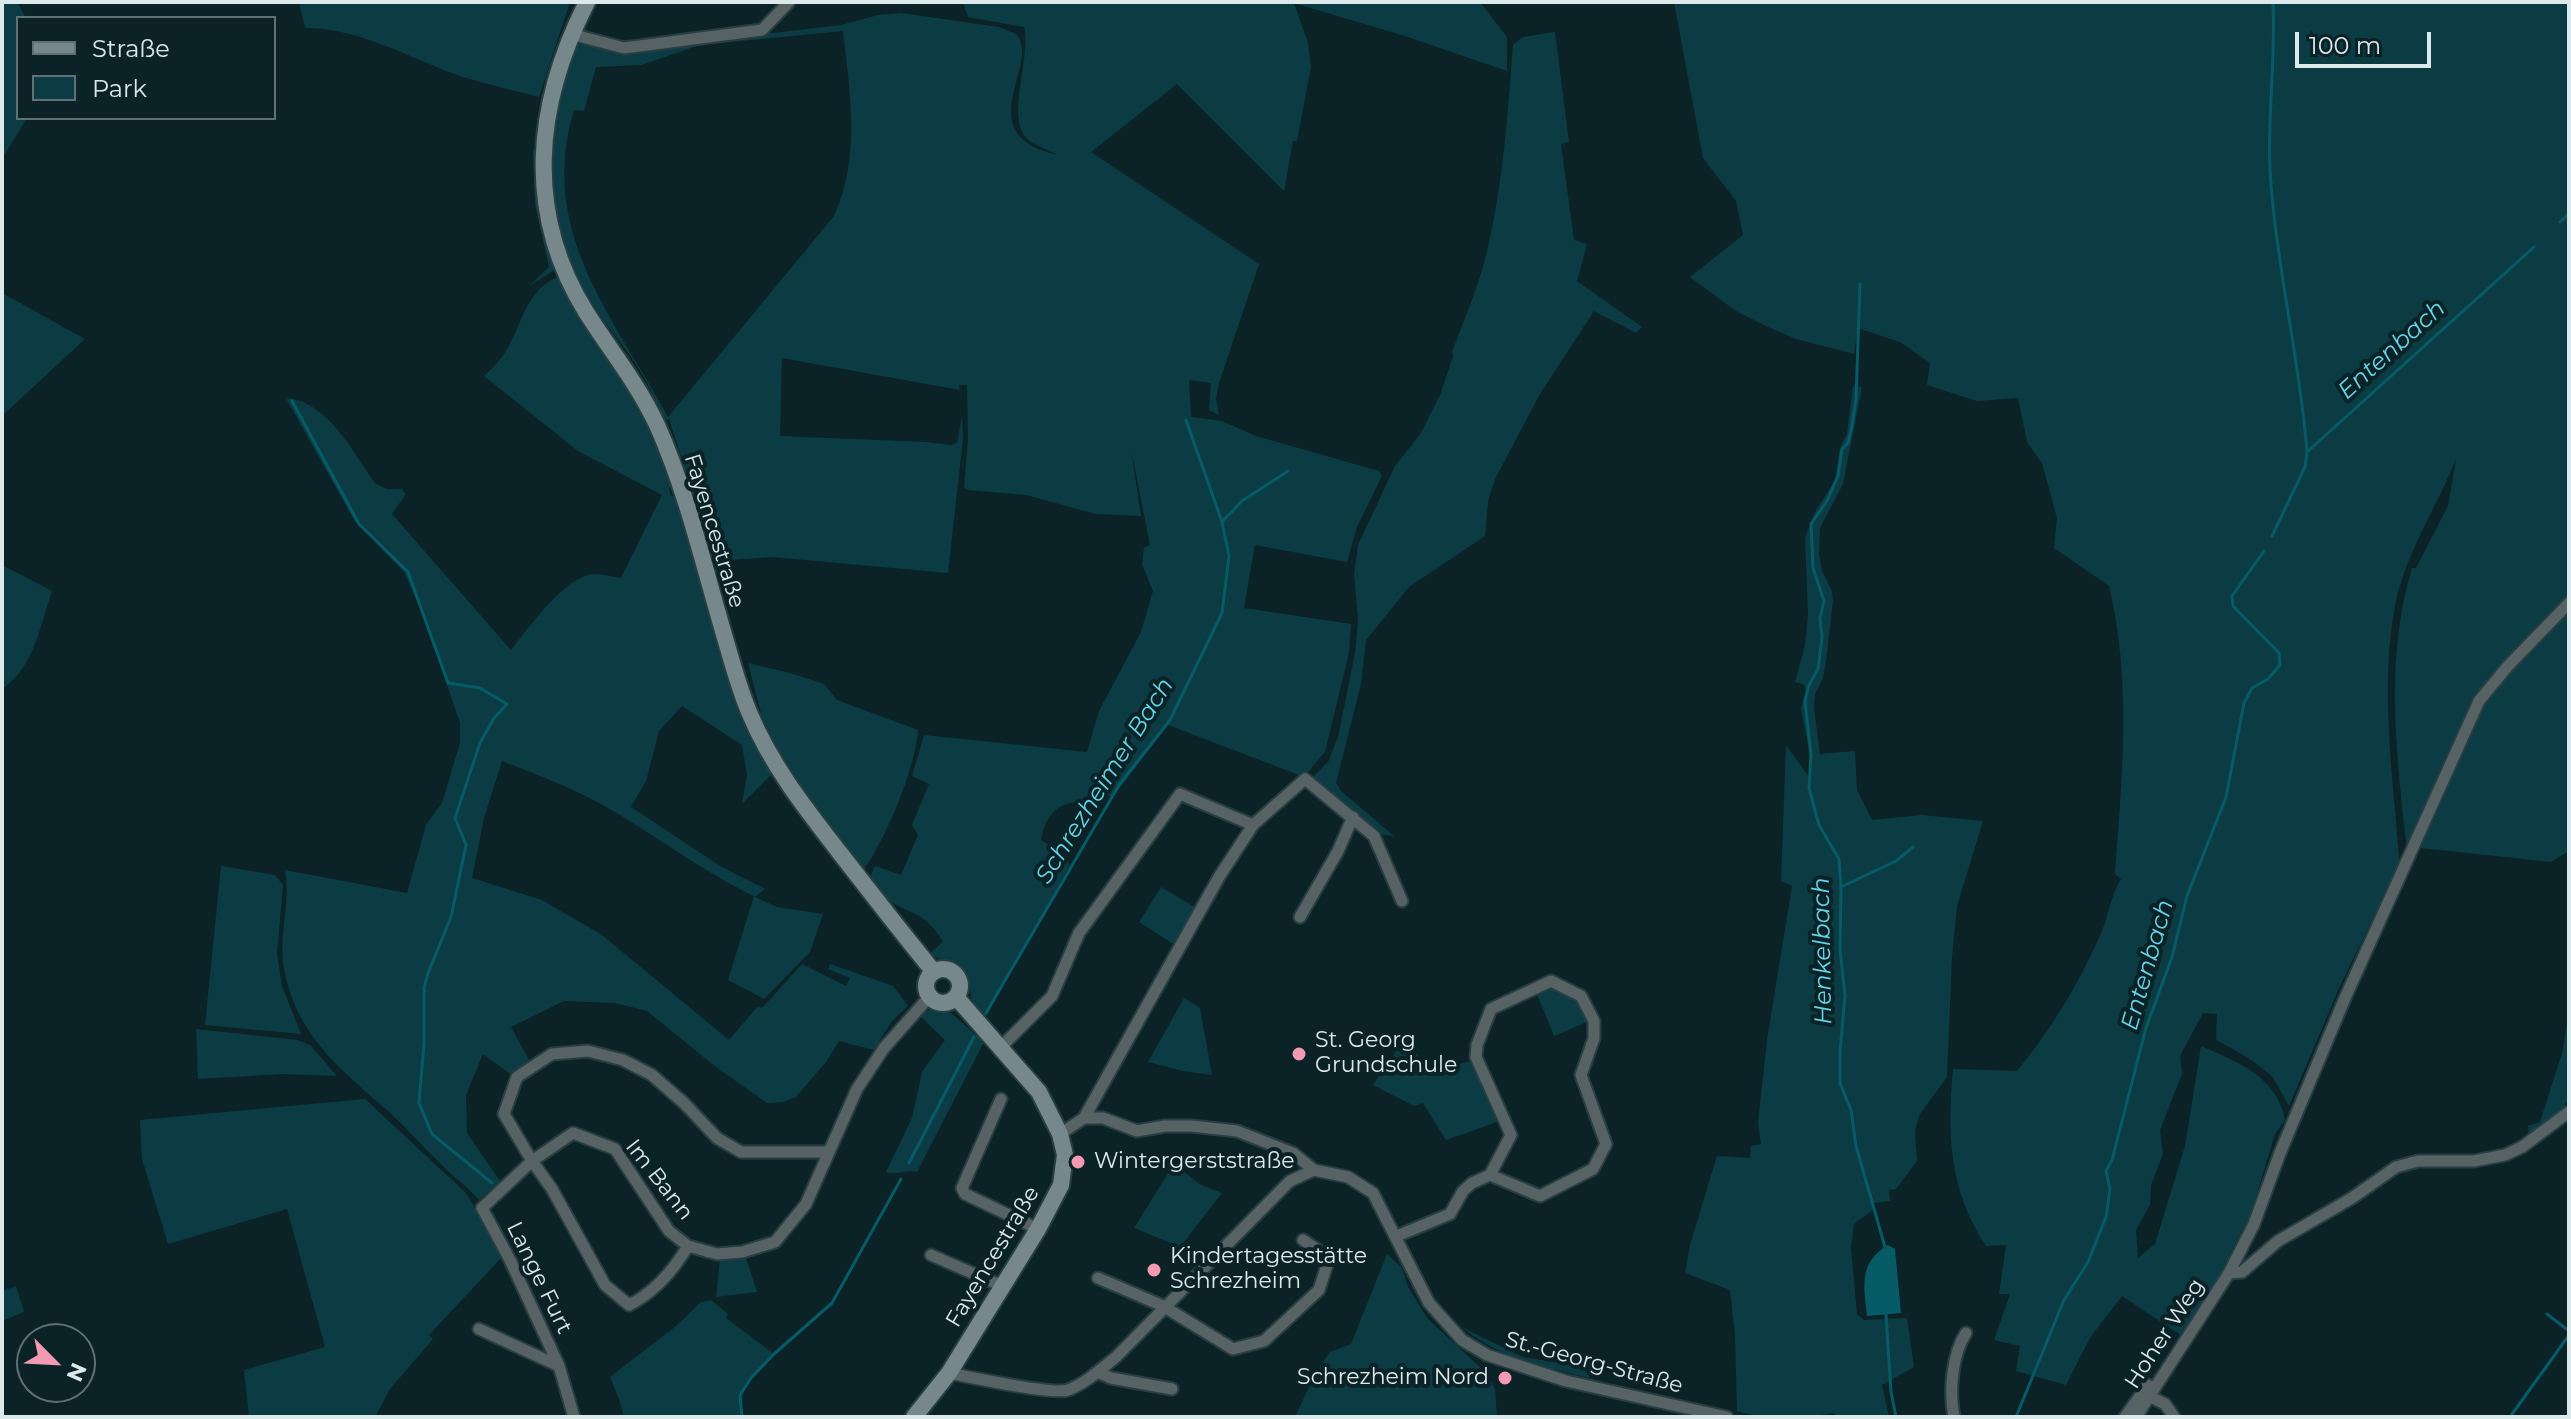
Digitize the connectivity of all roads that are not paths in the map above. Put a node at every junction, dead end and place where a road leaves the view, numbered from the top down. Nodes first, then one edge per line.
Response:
1 (587, 2) edge
2 (789, 2) edge
3 (571, 34) junction
4 (2569, 603) edge
5 (1353, 817) junction
6 (1253, 825) junction
7 (1402, 901) dead end
8 (1300, 917) dead end
9 (934, 972) junction
10 (930, 996) junction
11 (956, 997) junction
12 (1001, 1047) junction
13 (1001, 1099) dead end
14 (2569, 1112) edge
15 (1084, 1118) junction
16 (1060, 1134) junction
17 (828, 1152) junction
18 (532, 1161) junction
19 (1314, 1170) junction
20 (1490, 1175) junction
21 (482, 1208) joint
22 (1038, 1229) junction
23 (1397, 1236) junction
24 (1303, 1240) dead end
25 (688, 1246) junction
26 (931, 1255) dead end
27 (2229, 1273) junction
28 (1098, 1278) dead end
29 (1002, 1286) junction
30 (1163, 1306) junction
31 (479, 1329) dead end
32 (1966, 1333) dead end
33 (559, 1366) junction
34 (2165, 1368) junction
35 (1097, 1372) junction
36 (949, 1373) junction
37 (1172, 1389) dead end
38 (2149, 1396) junction
39 (574, 1417) edge
40 (914, 1417) edge
41 (1727, 1417) edge
42 (1954, 1417) edge
43 (2125, 1417) edge
44 (2136, 1417) edge
45 (2174, 1417) edge

1 - 3 street, Fayencestraße
2 - 3 street
3 - 9 street, Fayencestraße
4 - 27 street, Hoher Weg
5 - 6 street
5 - 7 street
5 - 8 street
6 - 12 street
6 - 15 street
9 - 10 street
9 - 11 street, Fayencestraße
10 - 11 street
10 - 17 street, Im Bann
11 - 12 street, Fayencestraße
12 - 16 street, Fayencestraße
13 - 22 street
14 - 27 street
15 - 16 street
15 - 19 street, St.-Georg-Straße
16 - 22 street, Fayencestraße
17 - 18 street
17 - 25 street, Im Bann
18 - 21 street, Im Bann
18 - 25 street, Im Bann
18 - 25 street
19 - 23 street, St.-Georg-Straße
19 - 30 street
20 - 20 street
20 - 23 street
21 - 33 street, Lange Furt
22 - 29 street, Fayencestraße
23 - 41 street, St.-Georg-Straße
24 - 30 street
26 - 29 street
27 - 34 street, Hoher Weg
28 - 30 street
29 - 36 street, Fayencestraße
30 - 35 street
31 - 33 street, Lange Furt
32 - 42 street
33 - 39 street, Lange Furt
34 - 38 street, Hoher Weg
34 - 43 street
35 - 36 street
35 - 37 street
36 - 40 street, Fayencestraße
38 - 44 street, Hoher Weg
38 - 45 street

